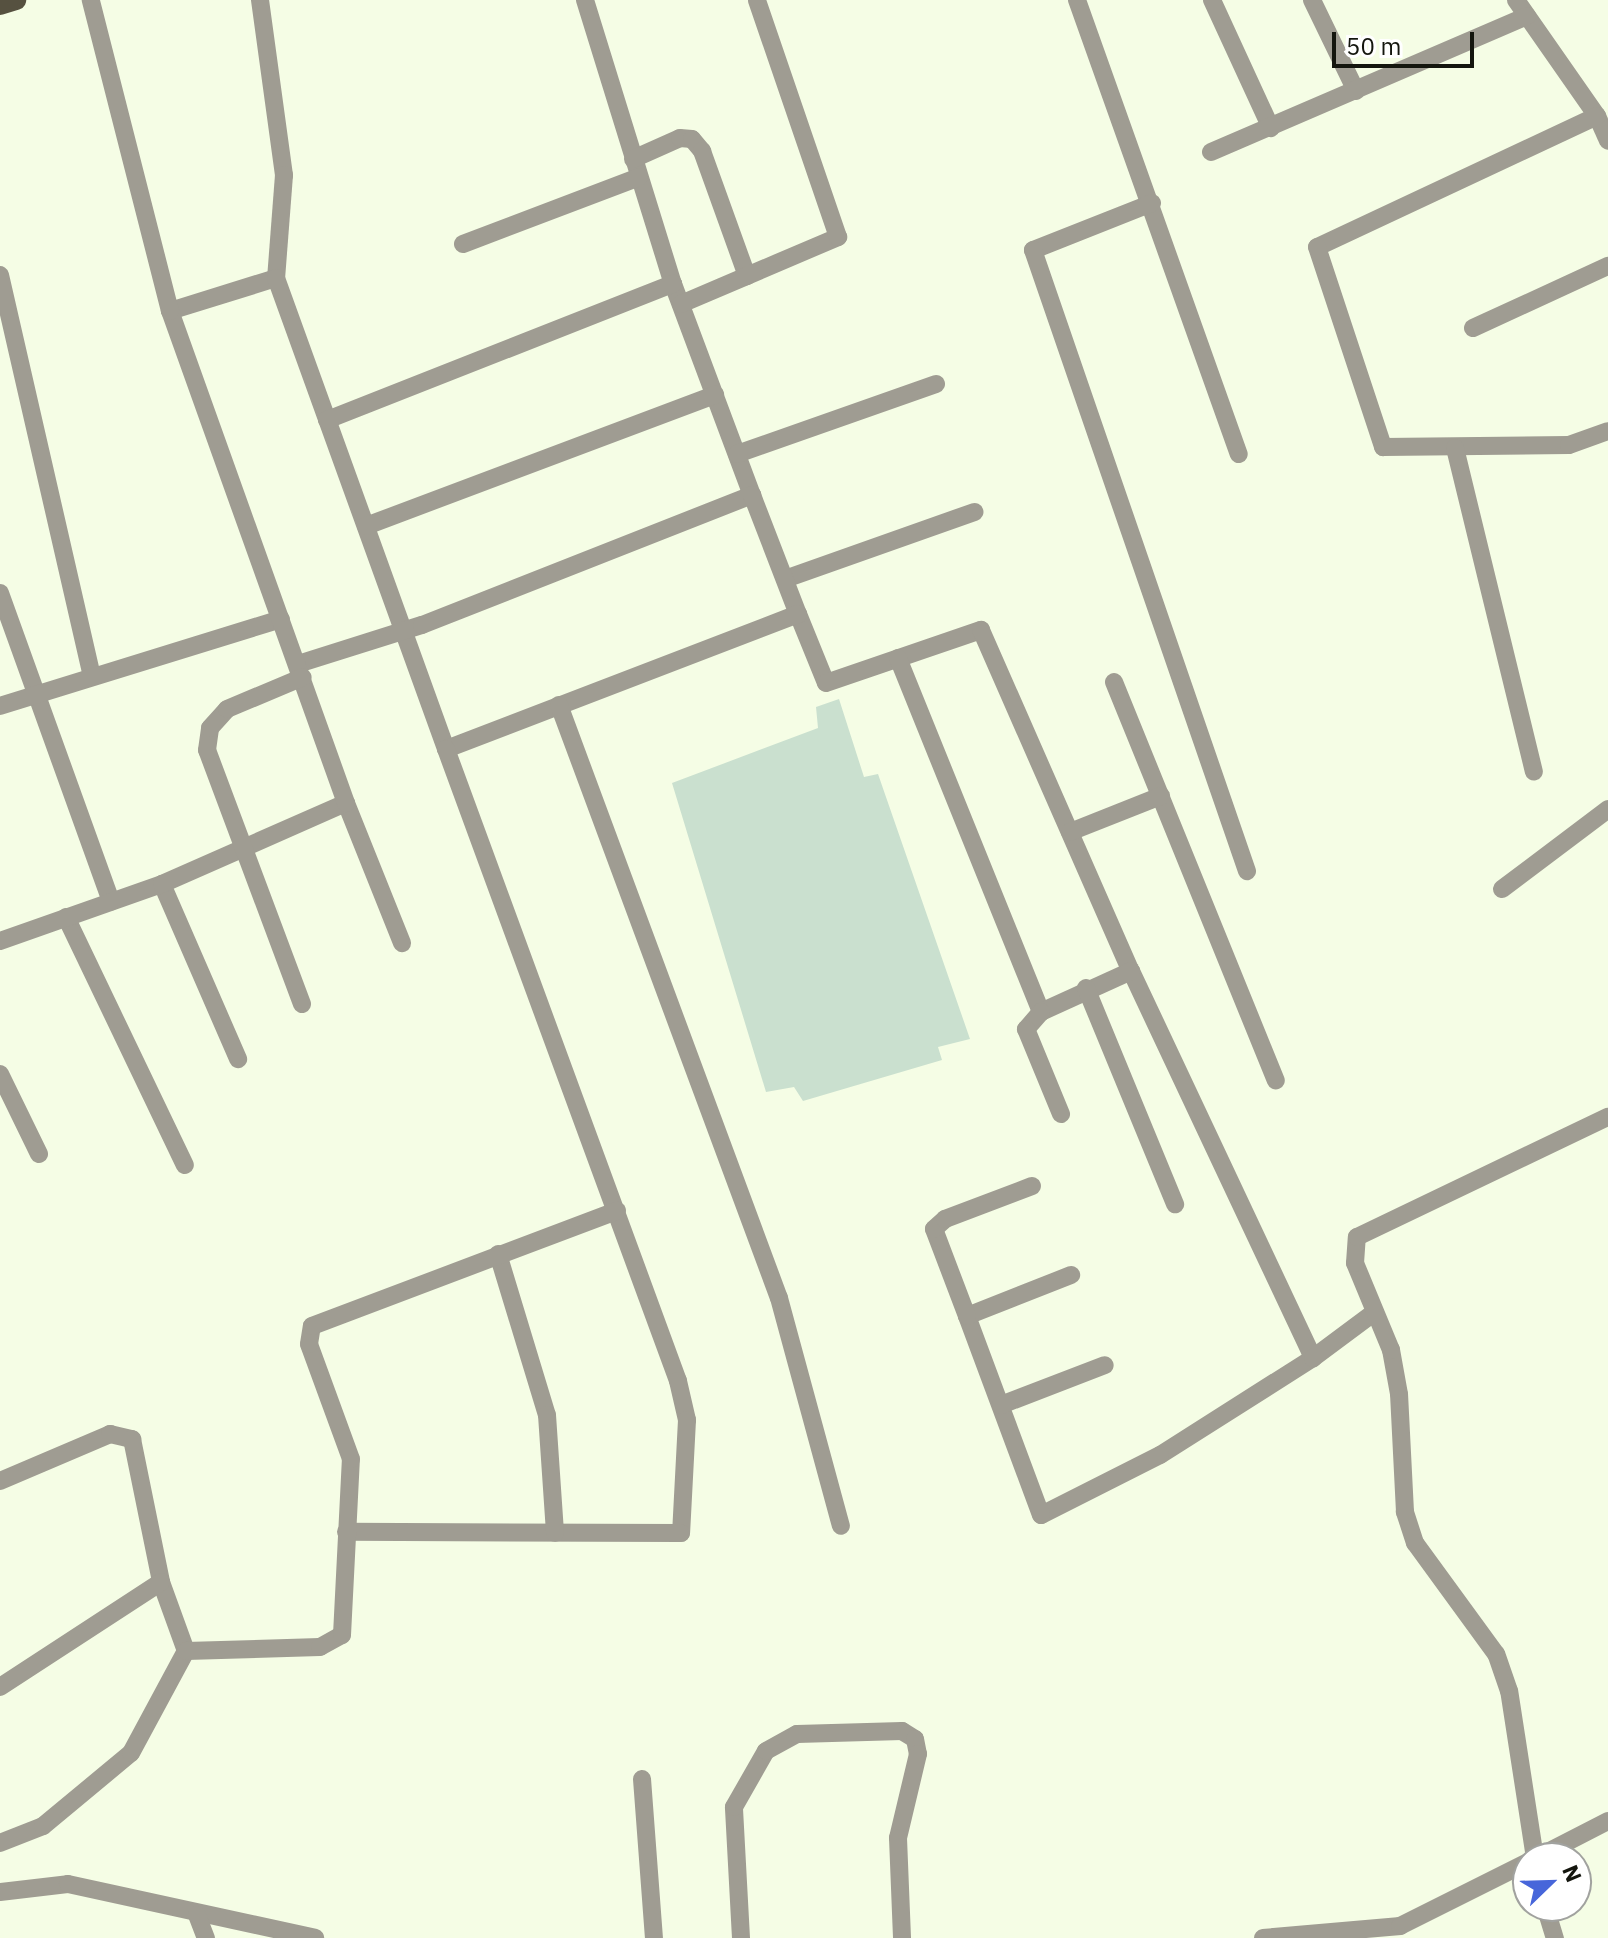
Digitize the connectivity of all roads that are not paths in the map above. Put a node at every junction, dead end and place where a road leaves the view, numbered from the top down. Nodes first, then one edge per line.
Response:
1 (16, 0) edge
2 (91, 0) edge
3 (260, 0) edge
4 (585, 0) edge
5 (757, 0) edge
6 (1077, 0) edge
7 (1212, 0) edge
8 (1312, 0) edge
9 (1516, 0) edge
10 (0, 5) edge
11 (1527, 16) junction
12 (1356, 91) junction
13 (1597, 116) junction
14 (1271, 128) junction
15 (1608, 141) edge
16 (1211, 152) dead end
17 (633, 159) junction
18 (639, 177) junction
19 (1152, 203) junction
20 (463, 244) dead end
21 (1608, 266) edge
22 (0, 275) edge
23 (747, 276) junction
24 (276, 278) junction
25 (673, 284) junction
26 (681, 304) junction
27 (170, 311) junction
28 (1473, 328) dead end
29 (936, 384) dead end
30 (715, 395) junction
31 (327, 420) junction
32 (1608, 431) edge
33 (1455, 448) junction
34 (737, 454) junction
35 (1239, 454) dead end
36 (752, 495) junction
37 (974, 512) dead end
38 (366, 526) junction
39 (785, 579) junction
40 (0, 593) edge
41 (798, 614) junction
42 (281, 619) junction
43 (404, 631) junction
44 (898, 658) junction
45 (300, 670) junction
46 (92, 677) junction
47 (1114, 682) dead end
48 (34, 695) junction
49 (559, 705) junction
50 (0, 706) edge
51 (446, 749) junction
52 (1534, 772) dead end
53 (1161, 796) junction
54 (346, 803) junction
55 (1608, 809) edge
56 (1070, 832) junction
57 (242, 851) junction
58 (1247, 871) dead end
59 (162, 884) junction
60 (1502, 889) dead end
61 (111, 902) junction
62 (66, 917) junction
63 (2, 933) edge
64 (402, 943) dead end
65 (1131, 971) junction
66 (1086, 988) junction
67 (302, 1004) dead end
68 (1041, 1012) junction
69 (238, 1059) dead end
70 (0, 1074) edge
71 (1276, 1080) dead end
72 (1061, 1114) dead end
73 (1608, 1117) edge
74 (39, 1154) dead end
75 (185, 1165) dead end
76 (1032, 1186) dead end
77 (1175, 1204) dead end
78 (617, 1211) junction
79 (498, 1254) junction
80 (1071, 1275) dead end
81 (1375, 1312) junction
82 (967, 1316) junction
83 (1313, 1358) junction
84 (1105, 1365) dead end
85 (1001, 1405) junction
86 (0, 1481) edge
87 (841, 1526) dead end
88 (346, 1532) junction
89 (555, 1533) junction
90 (161, 1582) junction
91 (186, 1651) junction
92 (0, 1687) edge
93 (642, 1779) dead end
94 (1608, 1821) edge
95 (1533, 1842) edge
96 (1567, 1842) edge
97 (0, 1843) edge
98 (1512, 1871) edge
99 (0, 1892) edge
100 (197, 1915) junction
101 (1353, 1936) edge
102 (206, 1938) edge
103 (315, 1938) edge
104 (654, 1938) edge
105 (741, 1938) edge
106 (902, 1938) edge
107 (1263, 1938) edge

1 - 10 main road
2 - 27 street
3 - 24 street
4 - 17 street
5 - 23 street
6 - 19 street
7 - 14 street
8 - 12 street
9 - 11 street
11 - 12 street
11 - 13 street
12 - 14 street
13 - 15 street
13 - 33 street
14 - 16 street
17 - 18 street
17 - 23 street
18 - 20 street
18 - 25 street
19 - 35 street
19 - 58 street
21 - 28 street
22 - 46 street
23 - 26 street
24 - 27 street
24 - 31 street
25 - 26 street
25 - 31 street
26 - 30 street
27 - 42 street
29 - 34 street
30 - 34 street
30 - 38 street
31 - 38 street
32 - 33 street
33 - 52 street
34 - 36 street
36 - 39 street
36 - 43 street
37 - 39 street
38 - 43 street
39 - 41 street
40 - 48 street
41 - 44 street
41 - 49 street
42 - 45 street
42 - 46 street
43 - 45 street
43 - 51 street
44 - 56 street
44 - 68 street
45 - 54 street
45 - 57 street
46 - 48 street
47 - 53 street
48 - 50 street
48 - 61 street
49 - 51 street
49 - 87 street
51 - 78 street
53 - 56 street
53 - 71 street
54 - 57 street
54 - 64 street
55 - 60 street
56 - 65 street
57 - 59 street
57 - 67 street
59 - 61 street
59 - 69 street
61 - 62 street
62 - 63 street
62 - 75 street
65 - 66 street
65 - 83 street
66 - 68 street
66 - 77 street
68 - 72 street
70 - 74 street
73 - 81 street
76 - 82 street
78 - 79 street
78 - 89 street
79 - 88 street
79 - 89 street
80 - 82 street
81 - 83 street
81 - 95 street
82 - 85 street
83 - 85 street
84 - 85 street
86 - 90 street
88 - 89 street
88 - 91 street
90 - 91 street
90 - 92 street
91 - 97 street
93 - 104 street
94 - 96 street
98 - 101 street
99 - 100 street
100 - 102 street
100 - 103 street
101 - 107 street
105 - 106 street

